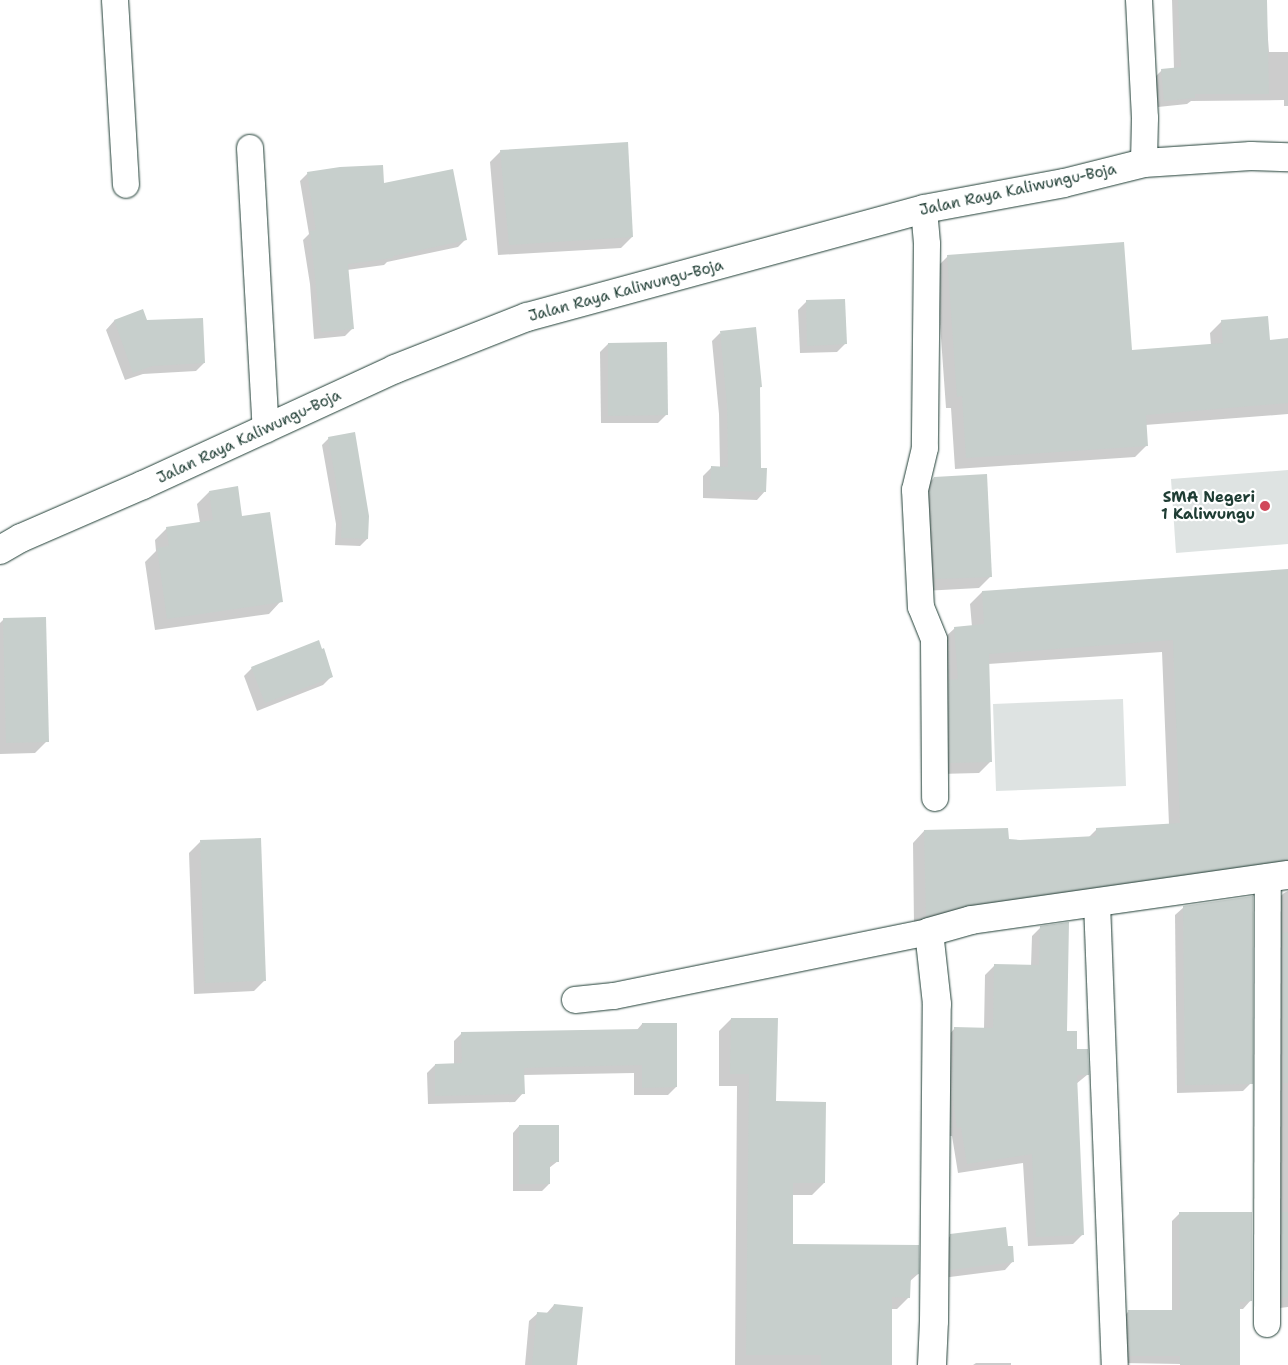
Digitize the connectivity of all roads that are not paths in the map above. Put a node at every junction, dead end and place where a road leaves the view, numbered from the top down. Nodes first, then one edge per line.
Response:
1 (115, 0) edge
2 (1139, 0) edge
3 (250, 148) dead end
4 (1288, 157) edge
5 (1144, 163) junction
6 (126, 185) dead end
7 (924, 208) junction
8 (266, 430) junction
9 (0, 550) edge
10 (935, 798) dead end
11 (1278, 876) edge
12 (1097, 903) junction
13 (929, 932) junction
14 (575, 1000) dead end
15 (1267, 1324) dead end
16 (932, 1365) edge
17 (1116, 1365) edge

1 - 6 street
2 - 5 street
3 - 8 street
4 - 5 main road, Jalan Raya Kaliwungu-Boja
5 - 7 main road, Jalan Raya Kaliwungu-Boja
7 - 8 main road, Jalan Raya Kaliwungu-Boja
7 - 10 street
8 - 9 main road, Jalan Raya Kaliwungu-Boja
11 - 12 main road
11 - 15 street
12 - 13 main road
12 - 17 street
13 - 14 street
13 - 16 main road

